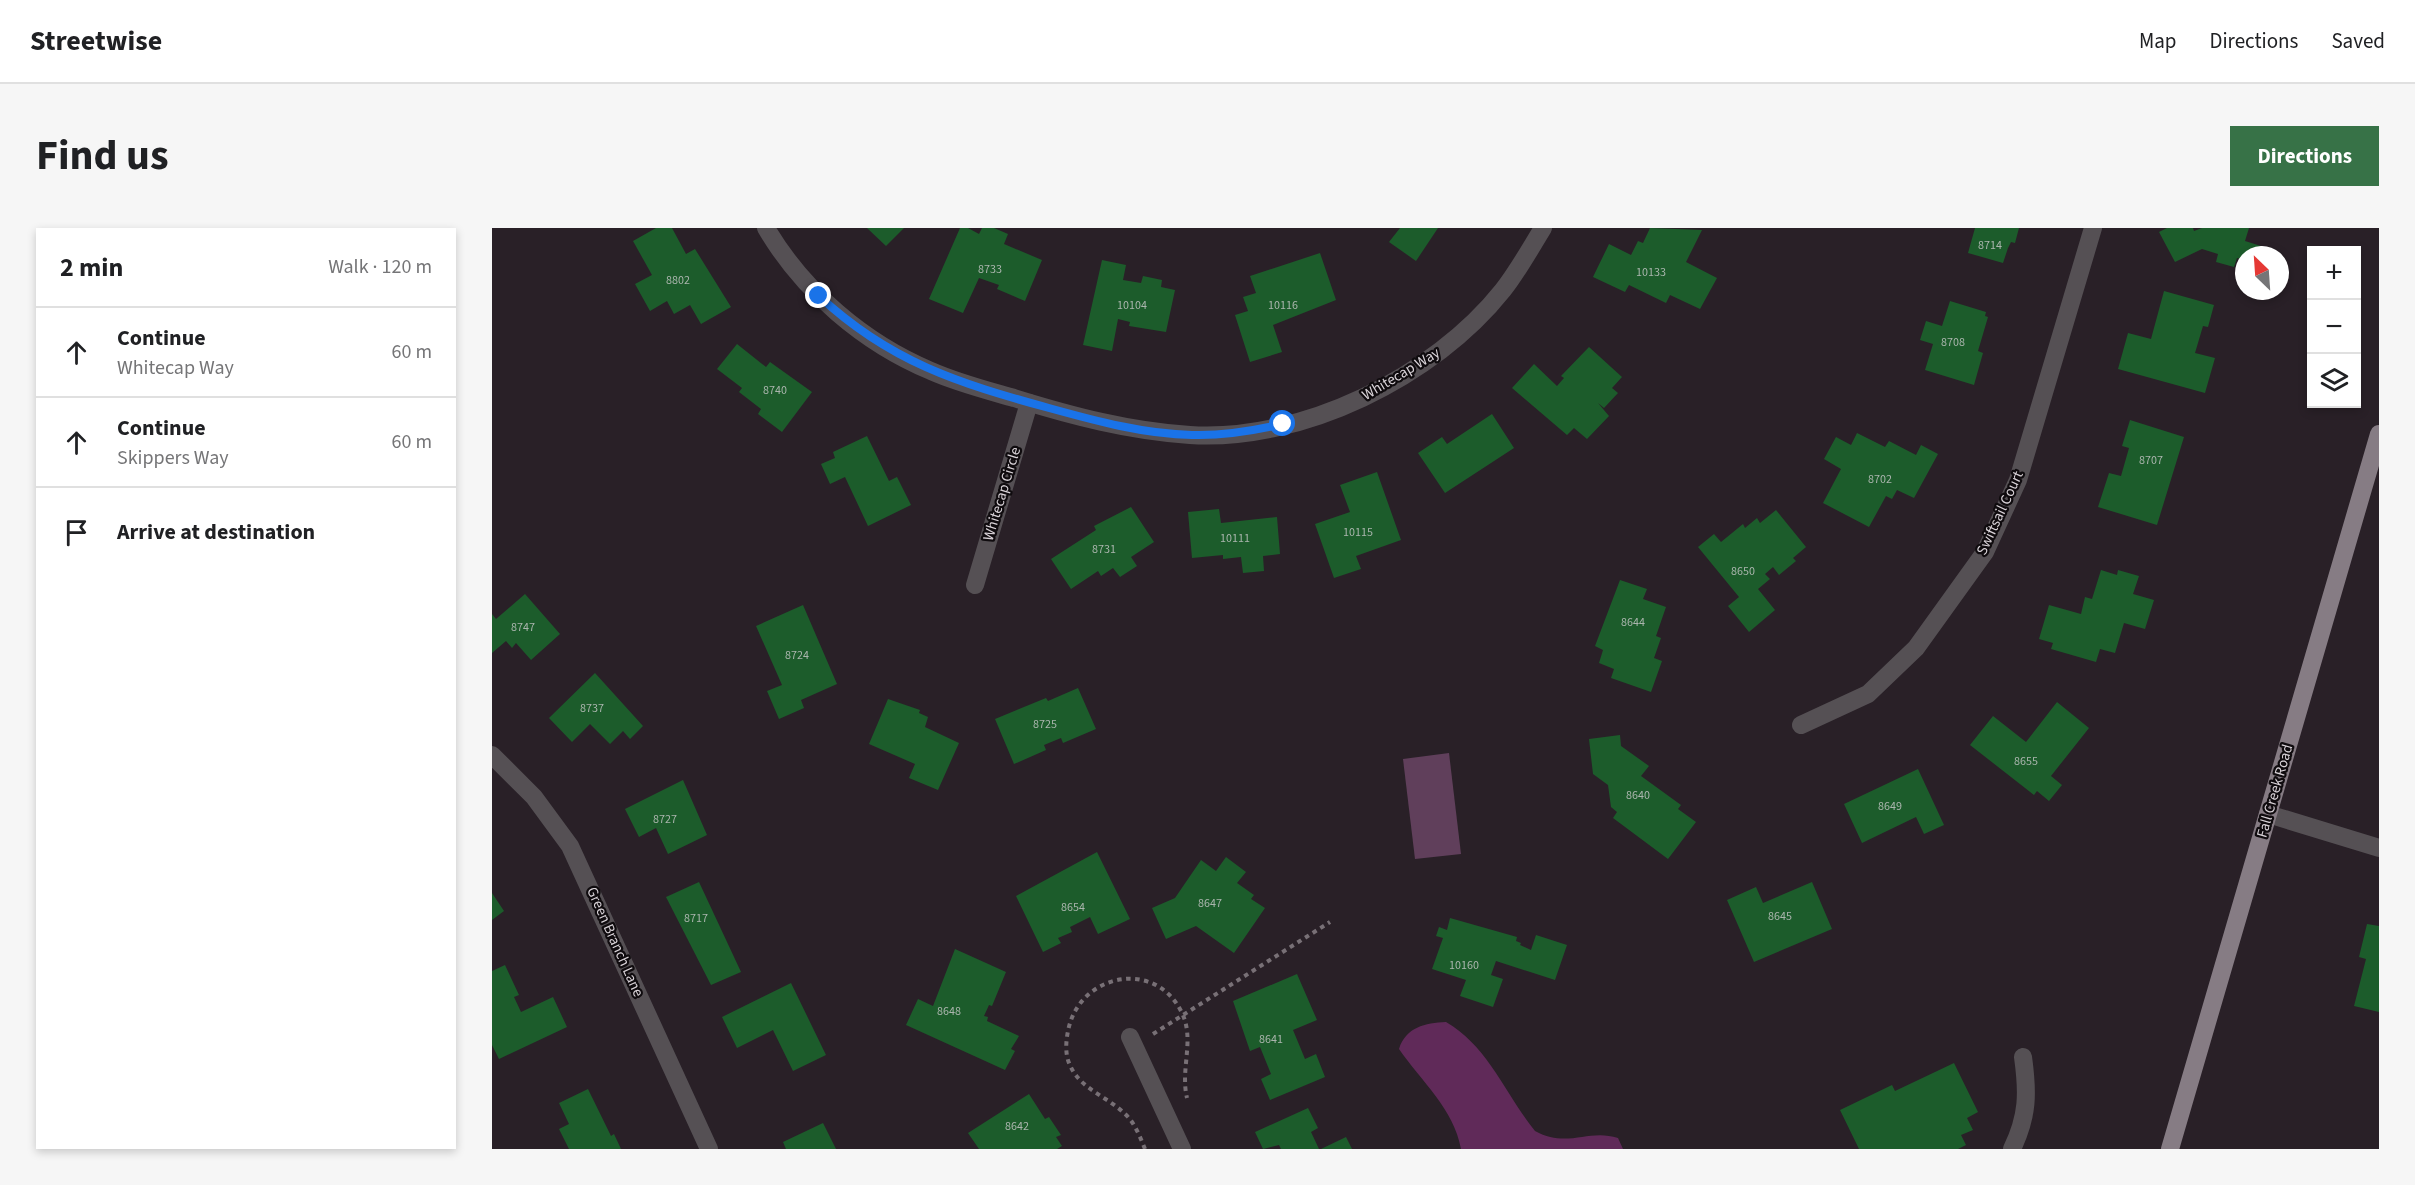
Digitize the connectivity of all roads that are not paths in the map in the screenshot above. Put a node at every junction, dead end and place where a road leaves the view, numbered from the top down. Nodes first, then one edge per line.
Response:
1 (766, 228) edge
2 (1543, 228) edge
3 (2093, 228) edge
4 (1029, 403) junction
5 (2379, 434) edge
6 (975, 585) dead end
7 (1801, 725) dead end
8 (492, 755) edge
9 (2268, 814) junction
10 (2379, 848) edge
11 (1132, 1042) road end
12 (2023, 1057) dead end
13 (709, 1149) edge
14 (1182, 1149) edge
15 (2012, 1149) edge
16 (2170, 1149) edge

1 - 4 street, Whitecap Way
2 - 4 street, Whitecap Way
3 - 7 street, Swiftsail Court
4 - 6 street, Whitecap Circle
5 - 9 main road, Fall Creek Road
8 - 13 street, Green Branch Lane
9 - 10 street
9 - 16 main road, Fall Creek Road
11 - 14 street
12 - 15 street

